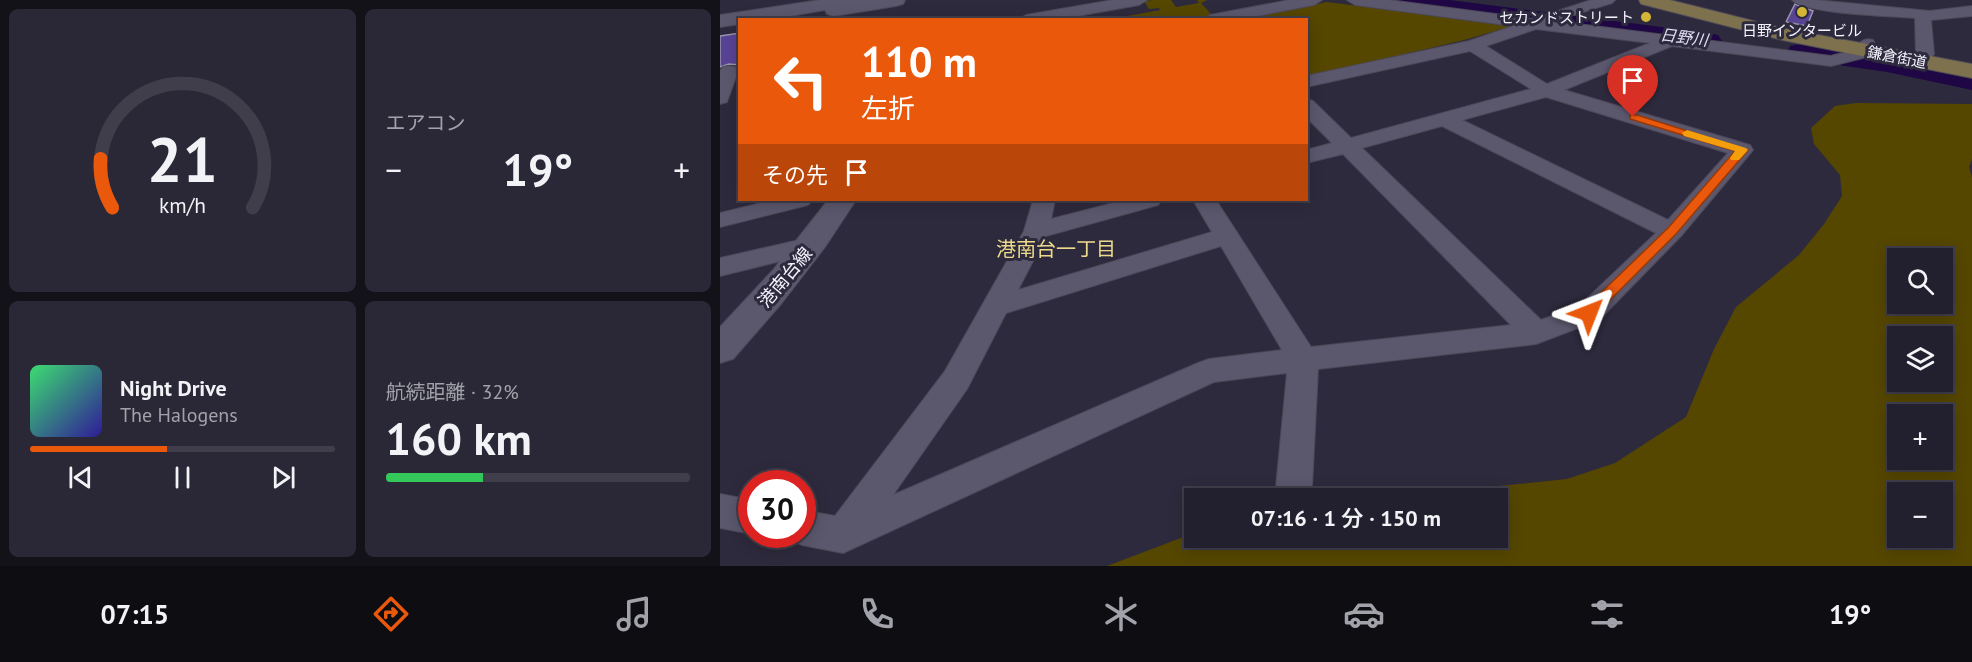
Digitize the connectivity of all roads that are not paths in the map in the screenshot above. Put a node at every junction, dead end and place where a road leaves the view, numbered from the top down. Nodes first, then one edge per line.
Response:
1 (856, 0) edge
2 (896, 0) edge
3 (1138, 0) edge
4 (1314, 0) edge
5 (1354, 0) edge
6 (1479, 0) edge
7 (1606, 0) edge
8 (1648, 0) edge
9 (1670, 0) edge
10 (1800, 0) edge
11 (876, 6) edge
12 (1104, 6) junction
13 (1972, 11) edge
14 (1925, 14) junction
15 (1553, 16) junction
16 (738, 18) edge
17 (739, 18) edge
18 (785, 18) edge
19 (1037, 18) edge
20 (1114, 18) edge
21 (1220, 18) edge
22 (720, 21) edge
23 (738, 24) edge
24 (1535, 24) junction
25 (720, 27) edge
26 (1672, 41) junction
27 (1473, 45) junction
28 (1861, 49) junction
29 (1925, 54) junction
30 (1972, 63) edge
31 (729, 71) edge
32 (1972, 71) edge
33 (1308, 82) edge
34 (1546, 91) junction
35 (720, 98) edge
36 (1308, 107) edge
37 (1444, 119) junction
38 (1347, 146) junction
39 (1308, 156) edge
40 (796, 201) edge
41 (841, 201) edge
42 (1044, 201) edge
43 (1135, 201) edge
44 (1206, 201) edge
45 (720, 220) edge
46 (1036, 231) junction
47 (1672, 231) junction
48 (1227, 236) junction
49 (812, 245) junction
50 (720, 267) edge
51 (996, 306) junction
52 (1536, 333) junction
53 (720, 349) edge
54 (1303, 359) junction
55 (1294, 487) dead end
56 (720, 511) edge
57 (738, 514) edge
58 (816, 530) edge
59 (843, 535) junction

1 - 17 street
2 - 11 street
3 - 12 street
4 - 21 street
5 - 24 street
6 - 15 street
7 - 15 street
8 - 28 main road, 鎌倉街道
9 - 28 main road, 鎌倉街道
10 - 14 street
11 - 18 street
12 - 19 street
12 - 20 street
13 - 14 street
14 - 29 street
15 - 24 street
16 - 22 street
23 - 25 street
24 - 26 street
24 - 27 street
26 - 28 street
26 - 34 street
27 - 33 street
27 - 34 street
28 - 29 main road, 鎌倉街道
28 - 32 main road, 鎌倉街道
29 - 30 main road, 鎌倉街道
31 - 35 street
34 - 37 street
34 - 47 street
36 - 38 street
37 - 38 street
37 - 47 street
38 - 39 street
38 - 52 street
40 - 45 street
41 - 49 street, 港南台線
42 - 46 street
43 - 46 street
44 - 48 street
46 - 51 street
47 - 52 street
48 - 51 street
48 - 54 street
49 - 50 street
49 - 53 street, 港南台線
51 - 59 street
52 - 54 street
54 - 55 street
54 - 59 street
56 - 57 street
58 - 59 street

